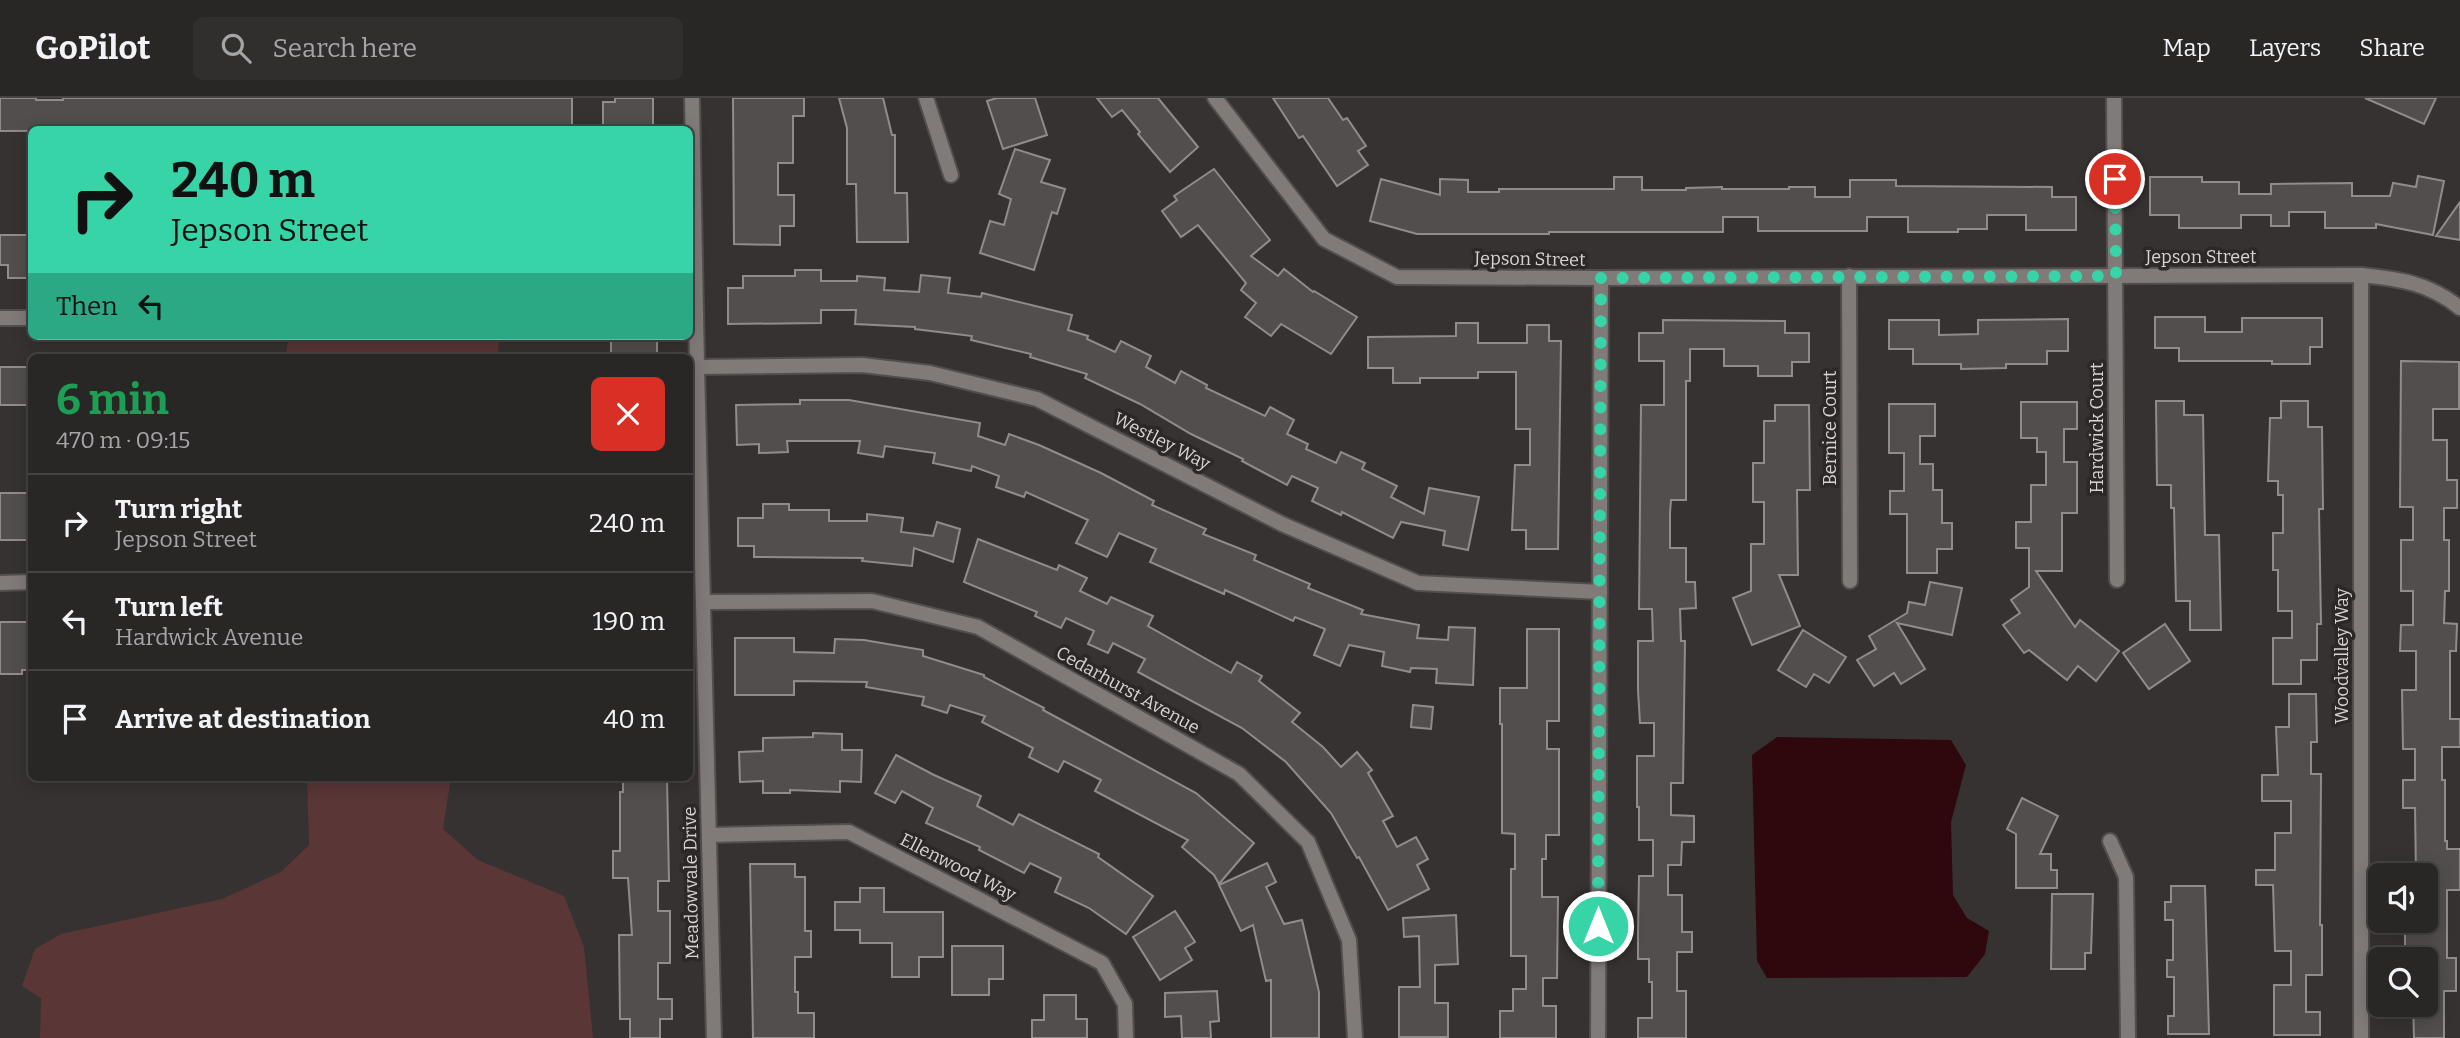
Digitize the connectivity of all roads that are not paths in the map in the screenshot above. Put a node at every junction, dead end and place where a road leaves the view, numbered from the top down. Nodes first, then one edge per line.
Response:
1 (692, 98) edge
2 (926, 98) edge
3 (2113, 98) edge
4 (1219, 99) edge
5 (692, 126) edge
6 (693, 165) edge
7 (951, 175) dead end
8 (2361, 275) junction
9 (1849, 276) junction
10 (2116, 276) junction
11 (1601, 278) junction
12 (2460, 308) edge
13 (0, 318) edge
14 (28, 318) edge
15 (696, 367) junction
16 (2117, 580) dead end
17 (1850, 581) dead end
18 (28, 582) edge
19 (0, 583) edge
20 (1600, 592) junction
21 (704, 602) junction
22 (709, 835) junction
23 (2110, 841) dead end
24 (714, 1038) edge
25 (1126, 1038) edge
26 (1355, 1038) edge
27 (1598, 1038) edge
28 (2128, 1038) edge
29 (2361, 1038) edge

1 - 5 street, Meadowvale Drive
2 - 7 street
3 - 10 street, Hardwick Court
4 - 11 street, Jepson Street
6 - 15 street, Meadowvale Drive
8 - 10 street, Jepson Street
8 - 12 street, Jepson Street
8 - 29 street, Woodvalley Way
9 - 10 street, Jepson Street
9 - 11 street, Jepson Street
9 - 17 street, Bernice Court
10 - 16 street, Hardwick Court
11 - 20 street
13 - 14 street
15 - 20 street, Westley Way
15 - 21 street, Meadowvale Drive
18 - 19 street
20 - 27 street
21 - 22 street, Meadowvale Drive
21 - 26 street, Cedarhurst Avenue
22 - 24 street, Meadowvale Drive
22 - 25 street, Ellenwood Way
23 - 28 street

